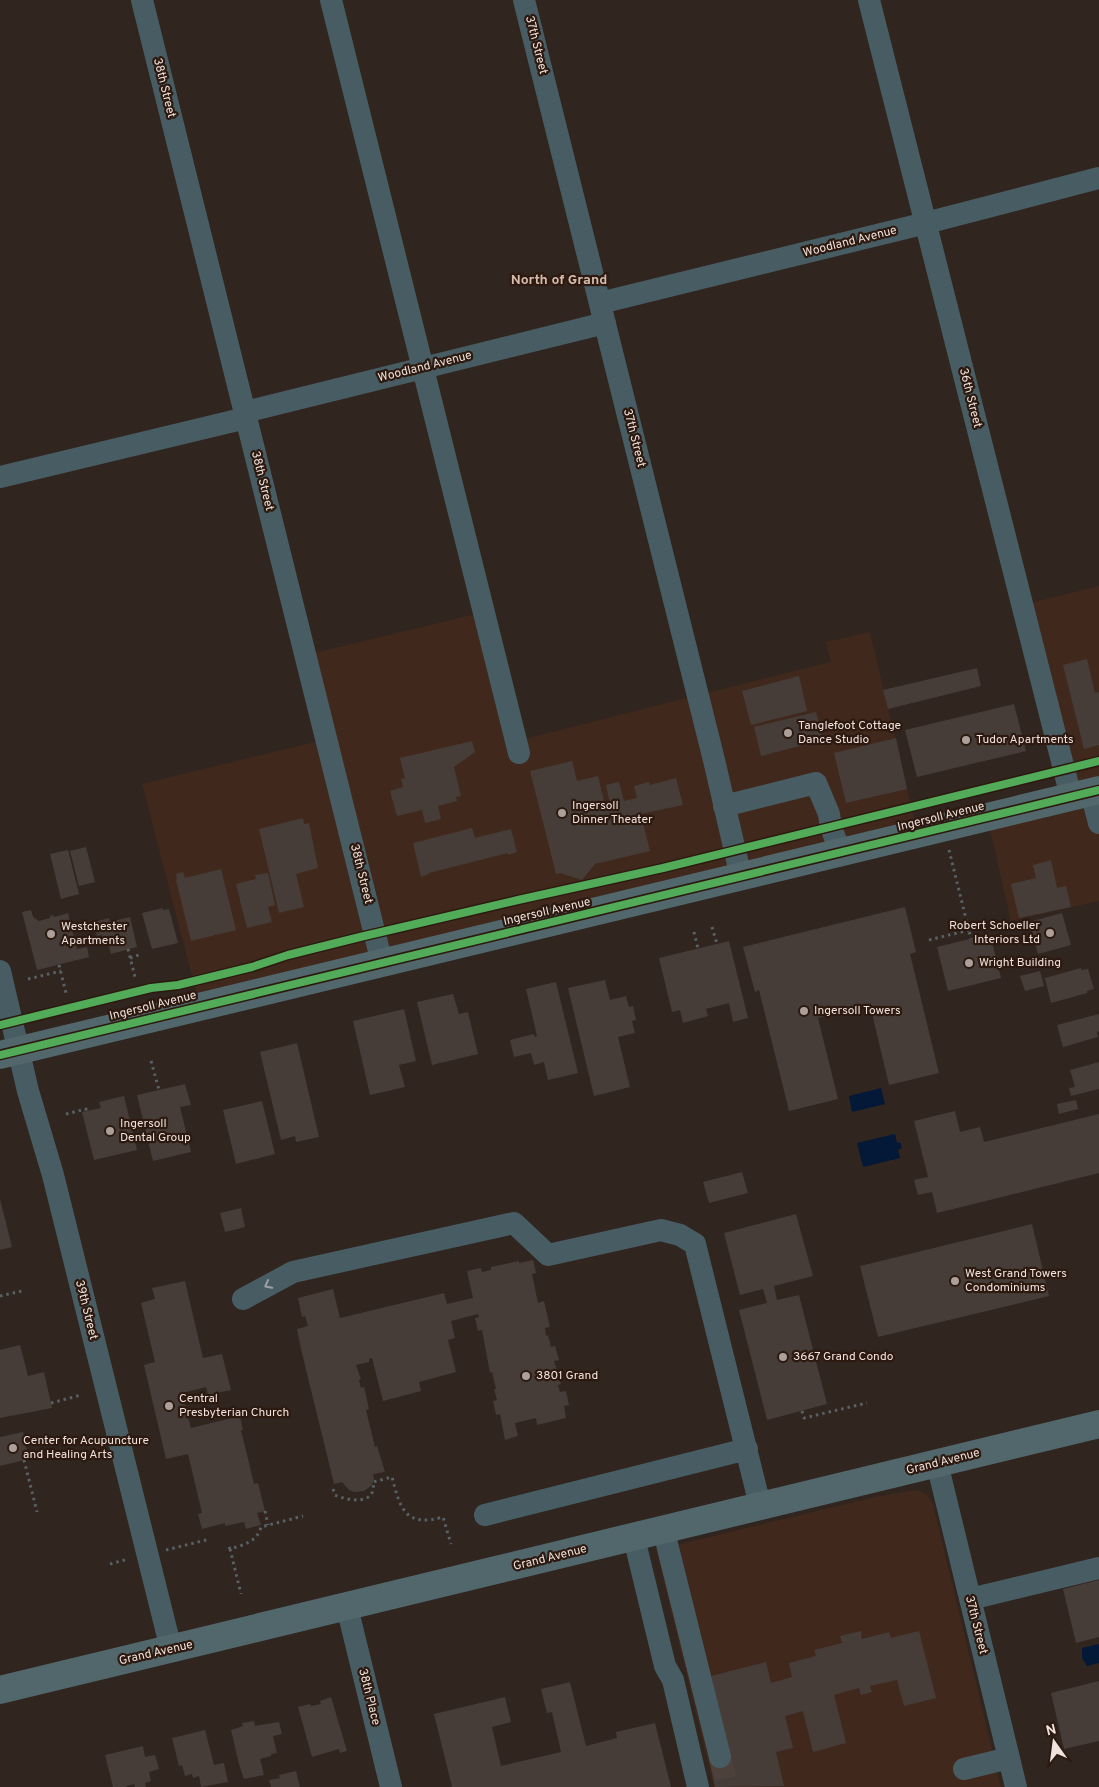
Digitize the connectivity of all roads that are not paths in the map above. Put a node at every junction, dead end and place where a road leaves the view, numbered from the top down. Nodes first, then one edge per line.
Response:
1 (142, 0) edge
2 (331, 0) edge
3 (524, 0) edge
4 (869, 0) edge
5 (1099, 178) edge
6 (926, 223) junction
7 (602, 313) junction
8 (422, 368) junction
9 (246, 415) junction
10 (0, 478) edge
11 (519, 754) dead end
12 (1087, 793) edge
13 (724, 806) junction
14 (1099, 823) edge
15 (840, 852) junction
16 (741, 877) junction
17 (382, 963) junction
18 (0, 971) edge
19 (9, 1053) edge
20 (242, 1299) dead end
21 (1099, 1424) edge
22 (747, 1449) junction
23 (937, 1463) junction
24 (760, 1505) junction
25 (485, 1515) dead end
26 (663, 1528) junction
27 (634, 1538) junction
28 (1099, 1568) edge
29 (970, 1599) junction
30 (347, 1607) junction
31 (170, 1649) junction
32 (0, 1690) edge
33 (720, 1756) tunnel mouth
34 (1009, 1758) junction
35 (964, 1769) dead end
36 (382, 1778) edge
37 (698, 1787) edge
38 (1016, 1787) edge

1 - 9 street, 38th Street
2 - 8 street
3 - 7 street, 37th Street
4 - 6 street, 36th Street
5 - 6 street, Woodland Avenue
6 - 7 street, Woodland Avenue
6 - 12 street, 36th Street
7 - 8 street, Woodland Avenue
7 - 13 street, 37th Street
8 - 9 street, Woodland Avenue
8 - 11 street
9 - 10 street, Woodland Avenue
9 - 17 street, 38th Street
12 - 14 street, 36th Street
12 - 15 main road, Ingersoll Avenue
13 - 15 street
13 - 16 street, 37th Street
15 - 16 main road, Ingersoll Avenue
16 - 17 main road, Ingersoll Avenue
17 - 19 main road, Ingersoll Avenue
18 - 19 street, 39th Street
19 - 31 street, 39th Street
22 -> 20 street
21 - 23 main road, Grand Avenue
22 - 24 street
22 - 25 street
23 - 24 main road, Grand Avenue
23 - 29 street, 37th Street
24 - 26 main road, Grand Avenue
26 - 27 main road, Grand Avenue
26 - 33 street
27 - 30 main road, Grand Avenue
27 - 37 street
28 - 29 street
29 - 34 street, 37th Street
30 - 31 main road, Grand Avenue
30 - 36 street, 38th Place
31 - 32 main road, Grand Avenue
34 - 35 street
34 - 38 street, 37th Street

